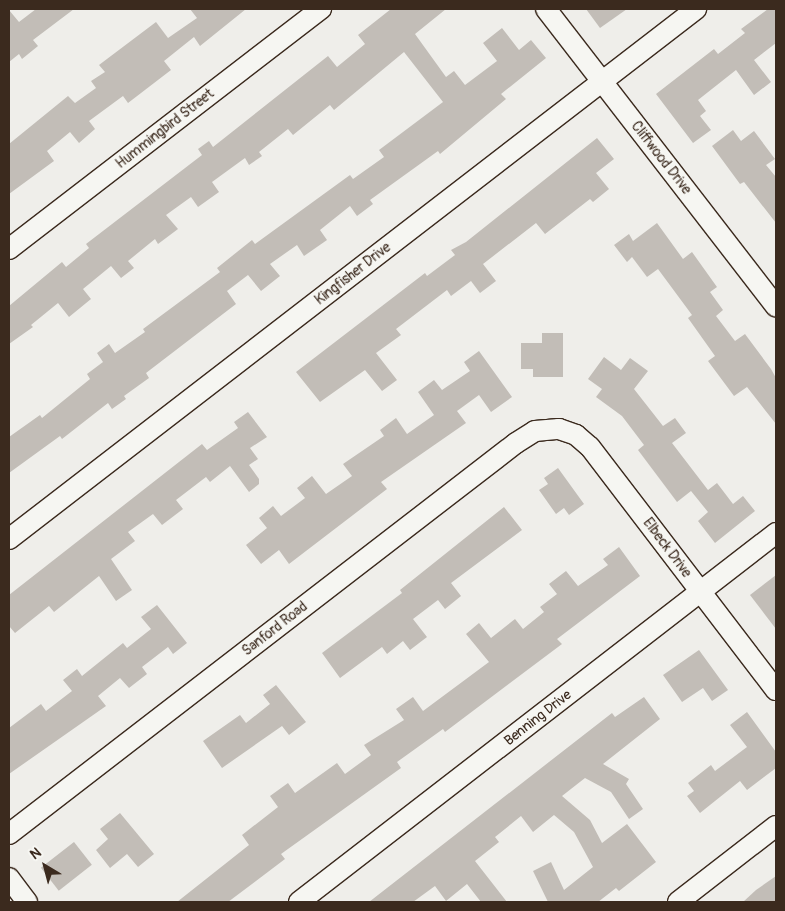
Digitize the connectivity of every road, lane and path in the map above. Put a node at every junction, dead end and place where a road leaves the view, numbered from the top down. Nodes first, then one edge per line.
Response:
1 (321, 9) edge
2 (546, 9) edge
3 (696, 9) edge
4 (602, 82) junction
5 (9, 249) edge
6 (776, 307) edge
7 (544, 430) joint
8 (776, 534) edge
9 (9, 539) edge
10 (700, 592) junction
11 (776, 690) edge
12 (776, 826) edge
13 (9, 834) edge
14 (9, 878) edge
15 (27, 902) edge
16 (300, 902) edge
17 (678, 902) edge

1 - 5 street, Hummingbird Street
2 - 4 street, Cliffwood Drive
3 - 4 street, Kingfisher Drive
4 - 6 street, Cliffwood Drive
4 - 9 street, Kingfisher Drive
7 - 10 street, Elbeck Drive
7 - 13 street, Sanford Road
8 - 10 street, Benning Drive
10 - 11 street, Elbeck Drive
10 - 16 street, Benning Drive
12 - 17 street
14 - 15 street

